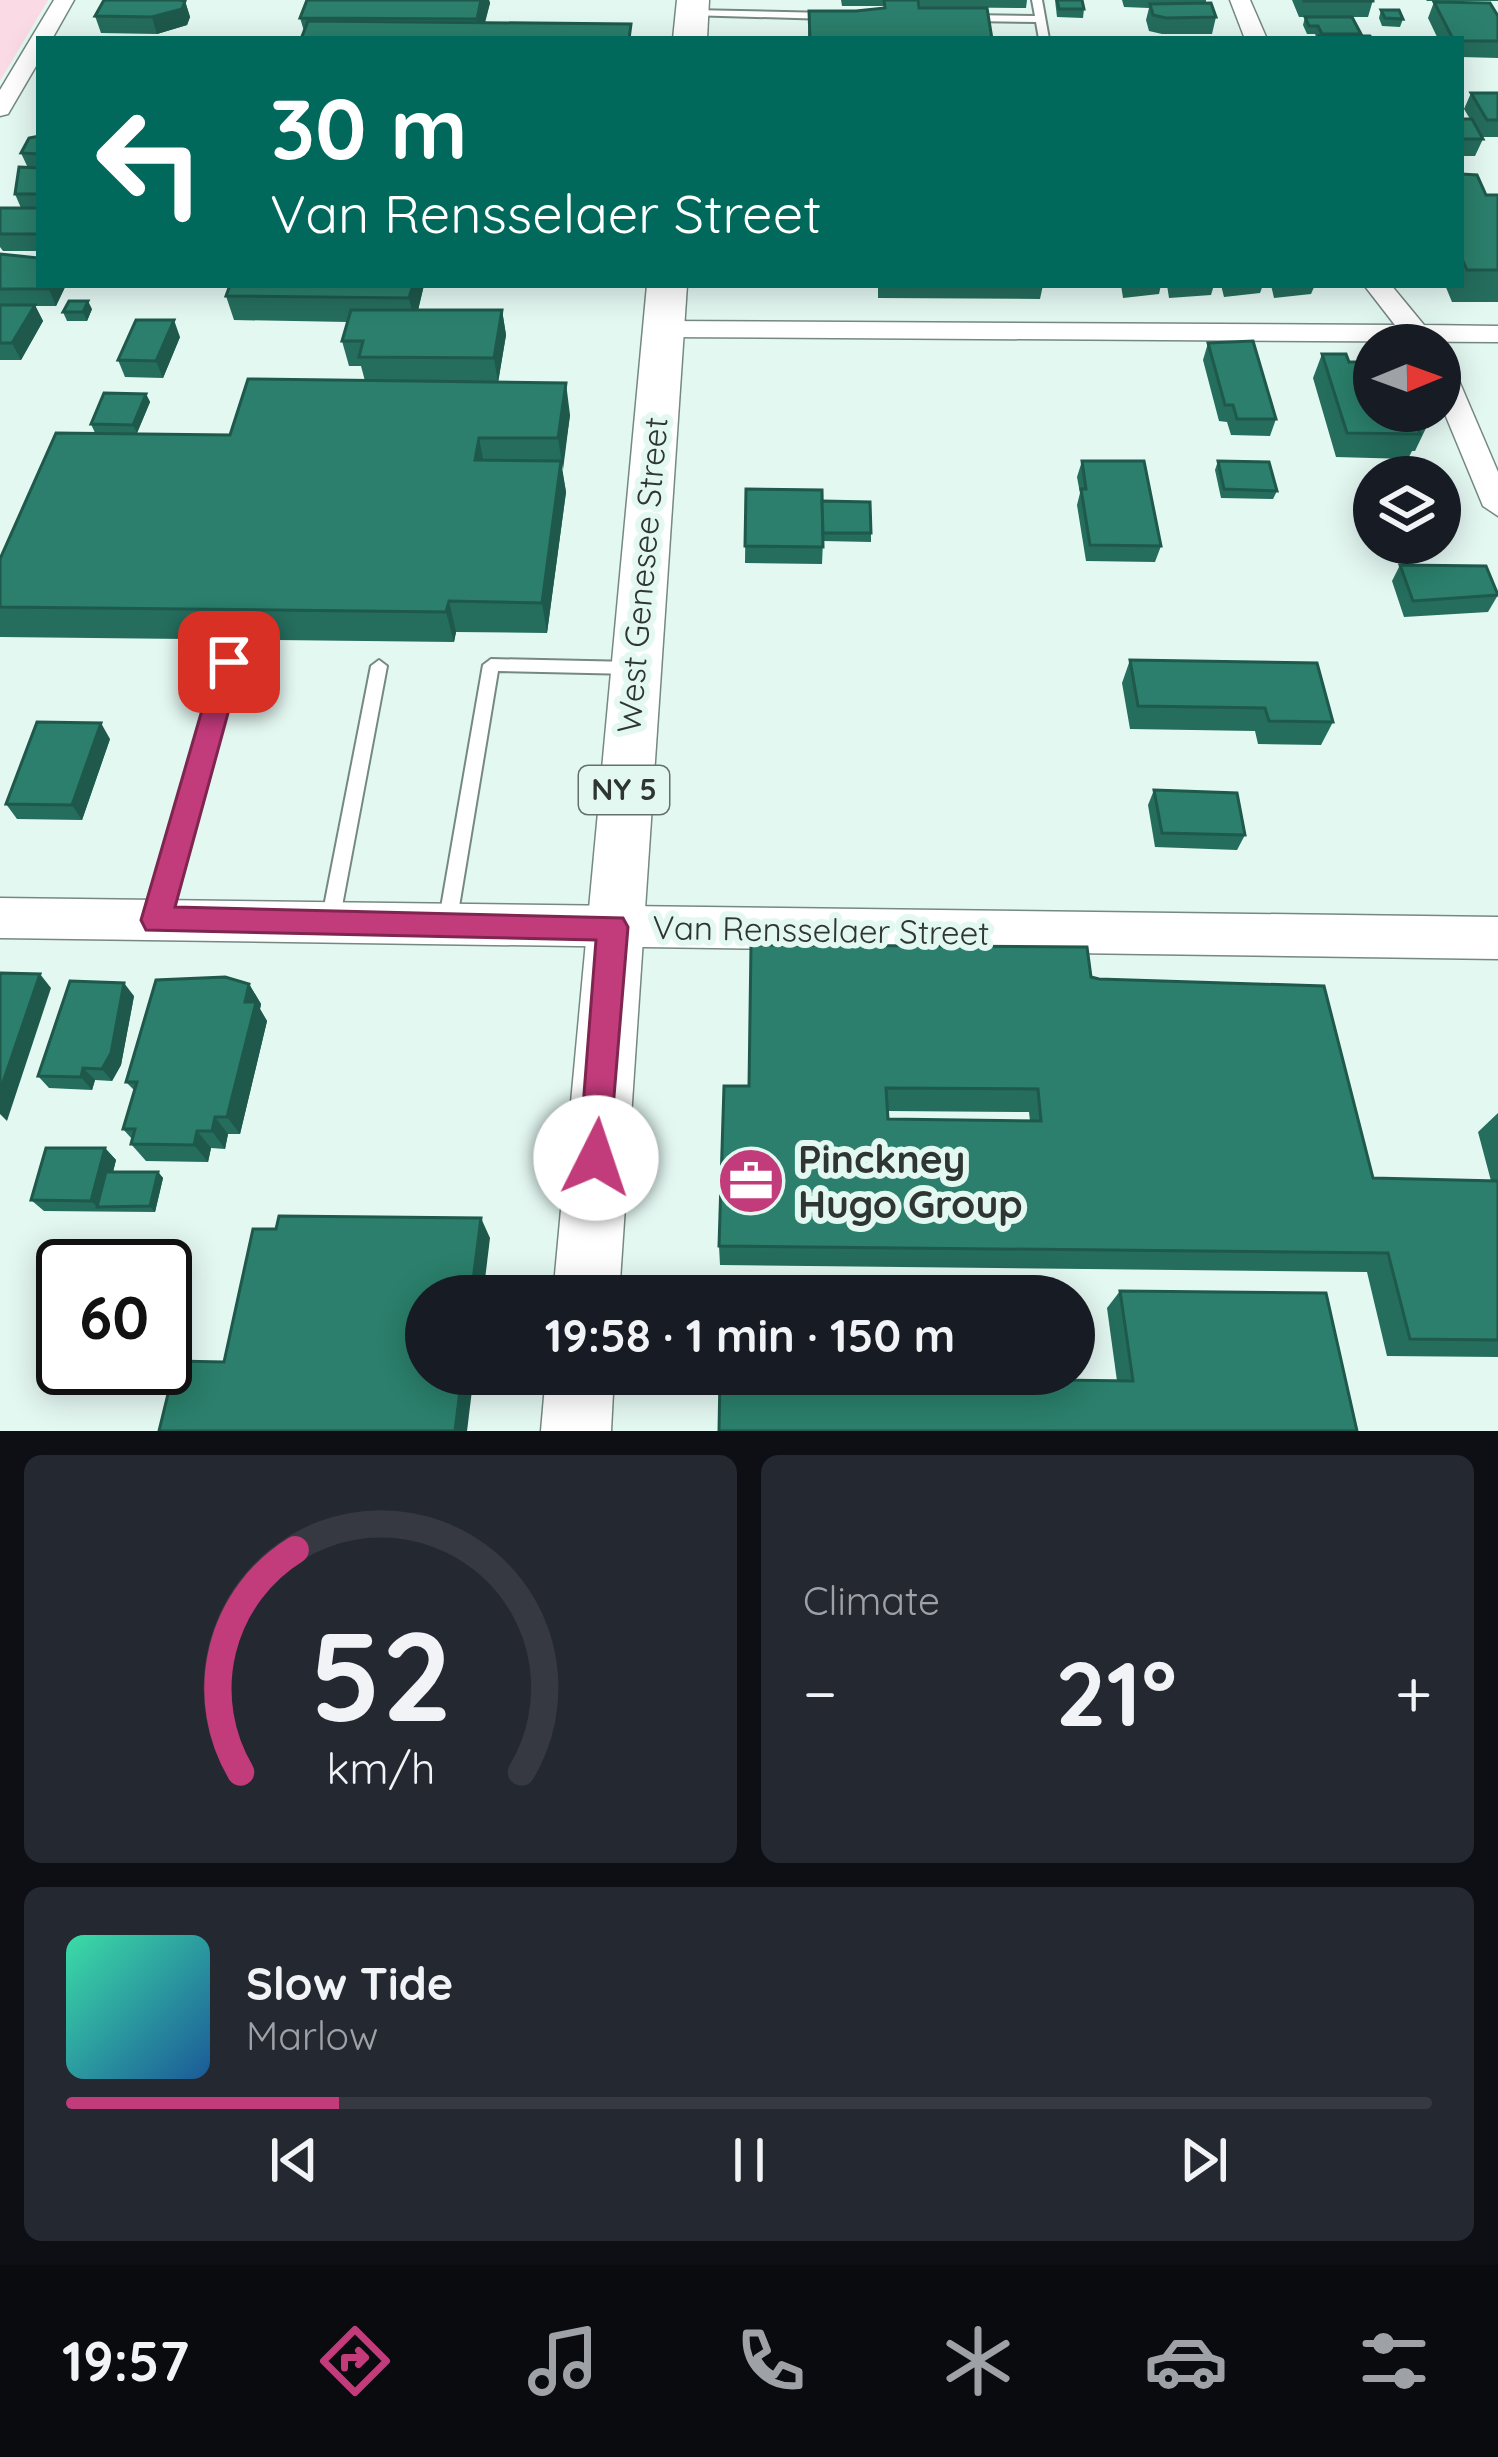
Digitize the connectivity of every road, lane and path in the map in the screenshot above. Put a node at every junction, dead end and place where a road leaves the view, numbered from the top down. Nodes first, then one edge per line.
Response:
1 (64, 0) edge
2 (1037, 0) edge
3 (1240, 0) edge
4 (834, 16) edge
5 (692, 17) edge
6 (949, 18) edge
7 (1040, 19) junction
8 (43, 36) edge
9 (1043, 36) edge
10 (1255, 36) edge
11 (36, 48) edge
12 (0, 109) edge
13 (1379, 288) edge
14 (669, 296) edge
15 (1409, 324) edge
16 (1498, 334) edge
17 (1353, 335) edge
18 (1461, 336) edge
19 (1461, 419) edge
20 (1498, 506) edge
21 (229, 662) dead end
22 (380, 666) dead end
23 (634, 668) junction
24 (0, 918) edge
25 (156, 920) junction
26 (329, 923) junction
27 (447, 925) junction
28 (613, 927) junction
29 (1498, 938) edge
30 (588, 1275) edge
31 (579, 1395) edge
32 (576, 1431) edge

1 - 8 street
2 - 7 lane
3 - 10 street
4 - 5 lane
6 - 7 lane
7 - 9 lane
11 - 12 street
13 - 15 street
14 - 17 street
14 - 23 main road, West Genesee Street / NY 5
16 - 18 street
19 - 20 street
21 - 25 lane
22 - 26 lane
23 - 27 lane
23 - 28 main road, West Genesee Street / NY 5
24 - 25 street, Van Rensselaer Street
25 - 26 street, Van Rensselaer Street
26 - 27 street, Van Rensselaer Street
27 - 28 street, Van Rensselaer Street
28 - 29 street, Van Rensselaer Street
28 - 30 main road, West Genesee Street / NY 5
31 - 32 main road

